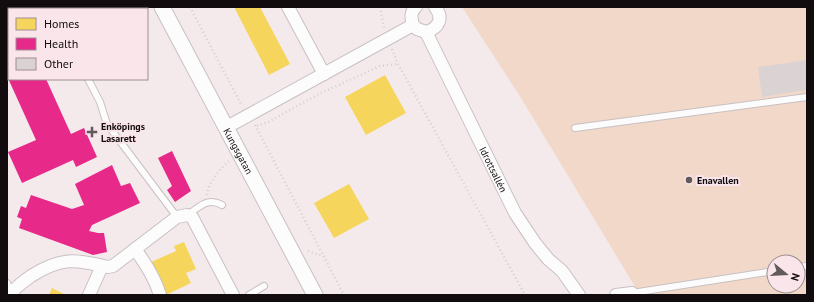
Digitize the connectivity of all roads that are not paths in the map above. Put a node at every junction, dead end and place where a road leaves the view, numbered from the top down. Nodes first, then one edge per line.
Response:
1 (162, 7) edge
2 (288, 7) edge
3 (416, 7) edge
4 (435, 7) edge
5 (413, 25) junction
6 (426, 32) junction
7 (324, 74) junction
8 (89, 80) edge
9 (807, 97) edge
10 (227, 127) junction
11 (575, 128) dead end
12 (222, 205) dead end
13 (182, 216) junction
14 (135, 249) junction
15 (102, 266) junction
16 (766, 272) edge
17 (264, 286) dead end
18 (9, 290) edge
19 (632, 293) joint
20 (89, 295) edge
21 (160, 295) edge
22 (233, 295) edge
23 (249, 295) edge
24 (315, 295) edge
25 (579, 295) edge
26 (616, 295) edge

1 - 10 street, Kungsgatan
2 - 7 street
3 - 5 street
4 - 6 street
5 - 6 street
5 - 7 street
6 - 25 street, Idrottsallén
7 - 10 street
8 - 13 lane
9 - 11 lane
10 - 24 street, Kungsgatan
12 - 13 lane
13 - 14 street
13 - 22 street
14 - 15 street
14 - 21 street
15 - 18 street
15 - 20 street
16 - 19 lane
17 - 23 lane
19 - 26 street

